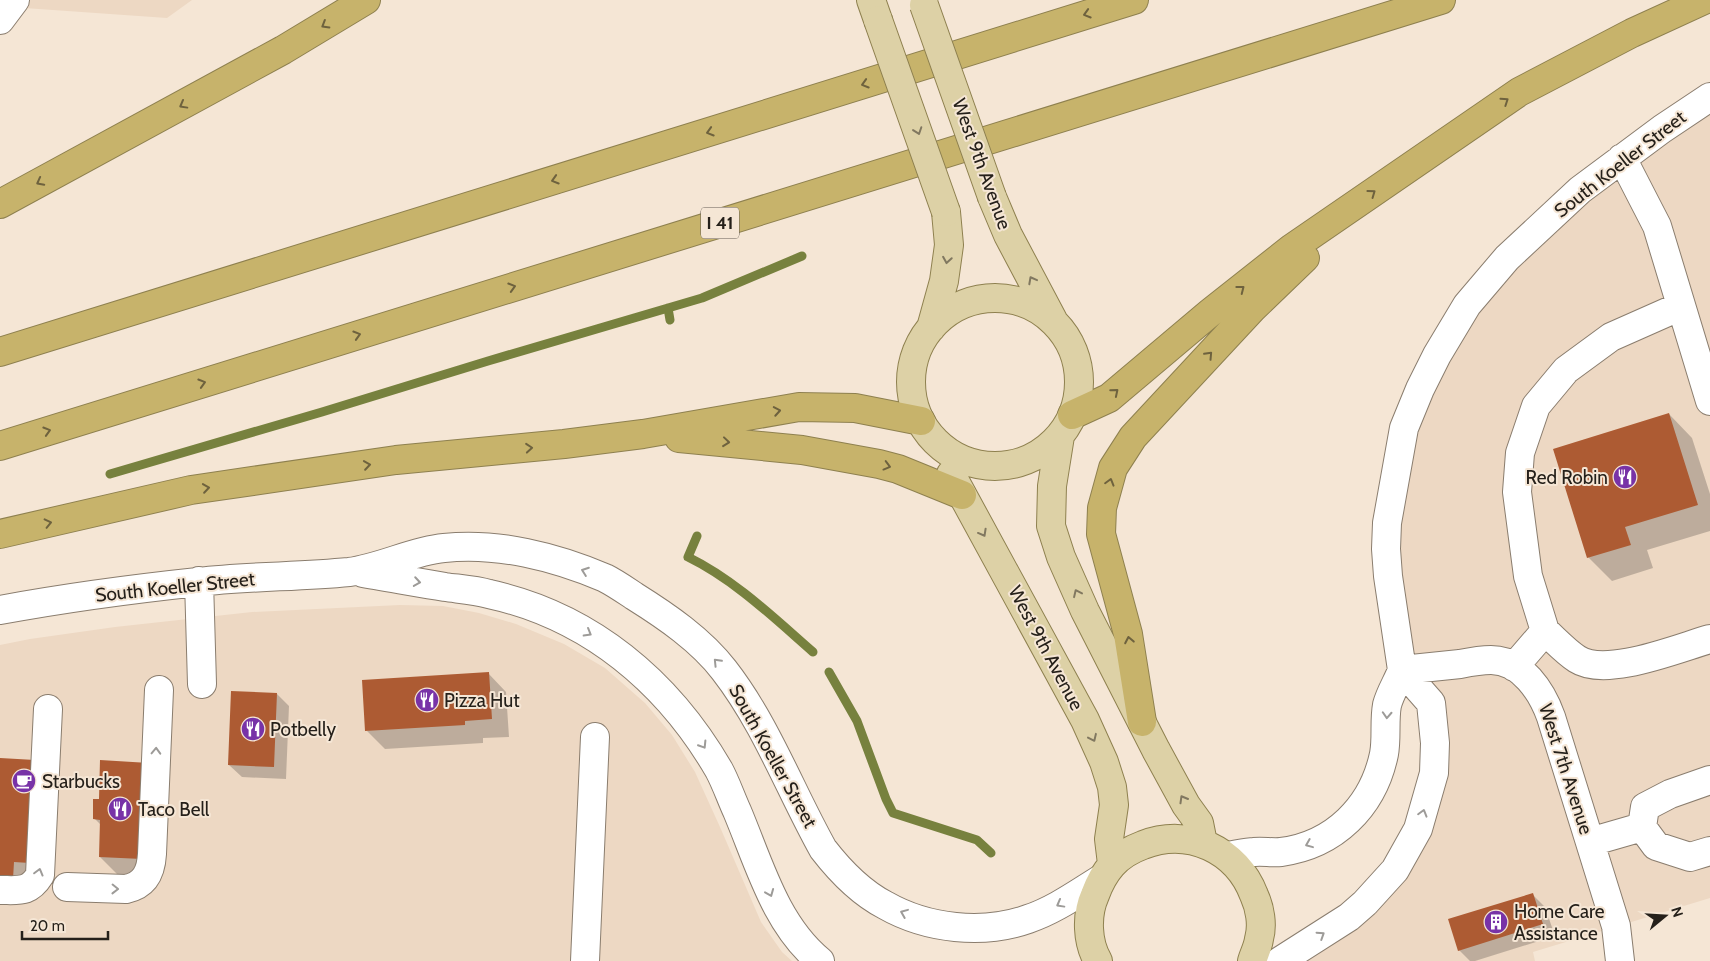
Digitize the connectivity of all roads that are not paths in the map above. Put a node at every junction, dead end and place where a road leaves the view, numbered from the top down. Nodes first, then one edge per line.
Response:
1 (16, 0) edge
2 (366, 0) edge
3 (1134, 0) edge
4 (1441, 0) edge
5 (1704, 0) edge
6 (924, 3) edge
7 (875, 10) edge
8 (0, 20) edge
9 (1710, 97) edge
10 (1622, 158) junction
11 (0, 204) edge
12 (1346, 212) junction
13 (1682, 306) junction
14 (1055, 323) junction
15 (931, 328) junction
16 (0, 352) edge
17 (1710, 401) edge
18 (921, 421) junction
19 (1066, 425) junction
20 (643, 434) junction
21 (937, 443) junction
22 (0, 446) edge
23 (962, 496) junction
24 (0, 534) edge
25 (351, 571) junction
26 (199, 582) junction
27 (0, 610) edge
28 (1545, 631) junction
29 (1710, 639) edge
30 (1514, 667) junction
31 (1402, 670) junction
32 (202, 684) dead end
33 (159, 690) dead end
34 (48, 709) dead end
35 (1142, 722) junction
36 (595, 737) dead end
37 (1710, 780) edge
38 (1642, 827) junction
39 (1590, 842) junction
40 (1203, 843) junction
41 (1710, 851) edge
42 (1228, 856) junction
43 (1107, 872) junction
44 (67, 887) dead end
45 (0, 890) edge
46 (585, 961) edge
47 (820, 961) edge
48 (1098, 961) edge
49 (1252, 961) edge
50 (1280, 961) edge
51 (1620, 961) edge

1 - 8 street
2 -> 11 highway
3 -> 16 highway
22 -> 4 highway, I 41
12 -> 5 highway
14 -> 6 main road, West 9th Avenue, bridge
7 -> 15 main road, bridge
9 - 10 street, South Koeller Street
10 - 13 street
10 - 31 street, South Koeller Street
19 -> 12 highway
35 -> 12 highway
13 - 17 street
13 - 28 street
14 - 15 main road
14 - 19 main road
15 - 18 main road
20 -> 18 highway
18 - 21 main road
19 - 21 main road
35 -> 19 main road
20 -> 23 highway
24 -> 20 highway
21 - 23 main road, West 9th Avenue
23 -> 43 main road, West 9th Avenue
25 - 26 street, South Koeller Street
43 -> 25 street, South Koeller Street
25 -> 47 street, South Koeller Street
26 - 27 street, South Koeller Street
26 - 32 street
28 - 29 street
28 - 30 street
30 - 31 street, West 7th Avenue
30 - 39 street, West 7th Avenue
31 -> 42 street
50 -> 31 street
44 -> 33 street
45 -> 34 street
40 -> 35 main road
36 - 46 street
37 - 38 street
38 - 39 street
38 - 41 street
39 - 51 street, West 7th Avenue
40 - 42 main road
40 - 43 main road
42 - 49 main road
43 - 48 main road

